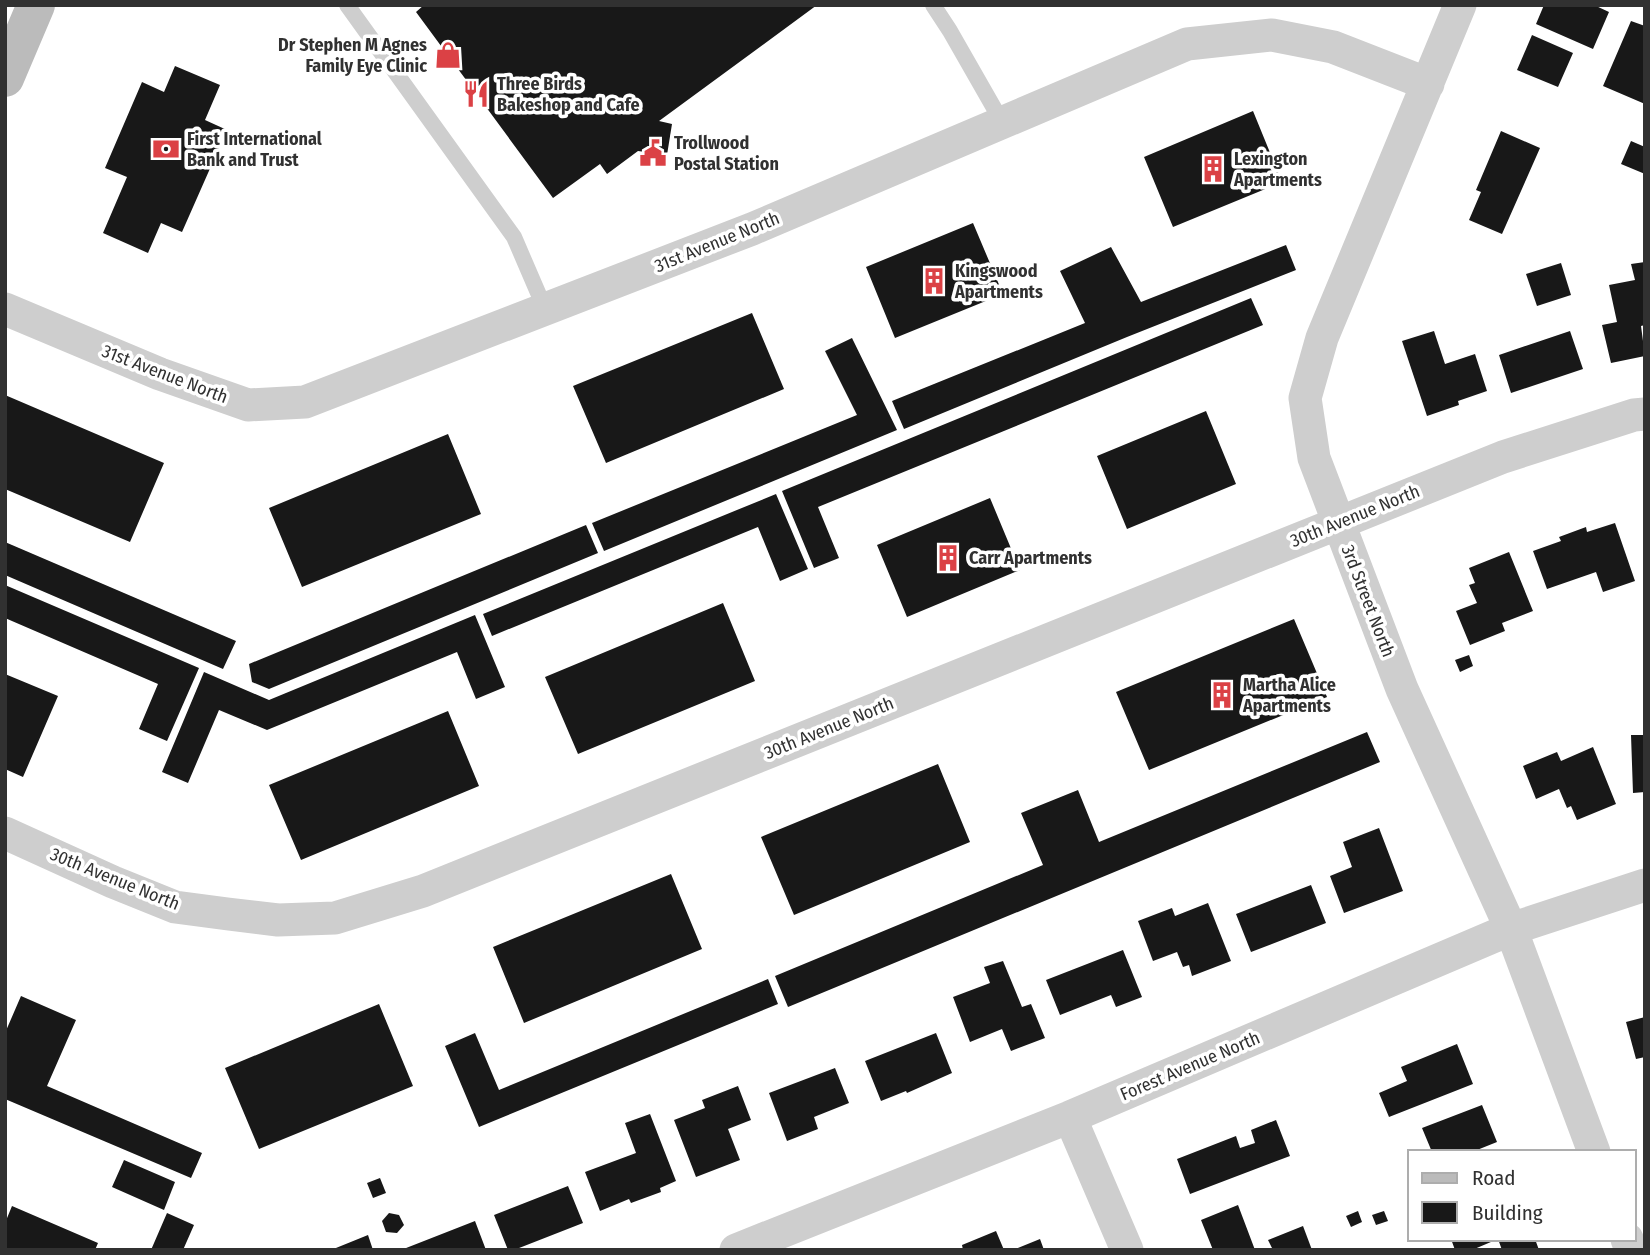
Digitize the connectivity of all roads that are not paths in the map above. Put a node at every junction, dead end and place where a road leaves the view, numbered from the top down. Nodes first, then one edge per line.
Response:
1 (36, 5) edge
2 (347, 5) edge
3 (933, 5) edge
4 (1460, 5) edge
5 (5, 78) edge
6 (1428, 84) junction
7 (1002, 122) junction
8 (5, 309) edge
9 (545, 309) junction
10 (1645, 414) edge
11 (1338, 522) junction
12 (5, 834) edge
13 (1645, 885) edge
14 (1511, 929) junction
15 (1070, 1117) junction
16 (1593, 1150) edge
17 (736, 1250) edge
18 (1127, 1250) edge

1 - 5 street
2 - 9 lane
3 - 7 lane
4 - 6 street, 3rd Street North
6 - 7 street, 31st Avenue North
6 - 11 street, 3rd Street North
7 - 9 street, 31st Avenue North
8 - 9 street, 31st Avenue North
10 - 11 street, 30th Avenue North
11 - 12 street, 30th Avenue North
11 - 14 street, 3rd Street North
13 - 14 street, Forest Avenue North
14 - 15 street, Forest Avenue North
14 - 16 street, 3rd Street North
15 - 17 street, Forest Avenue North
15 - 18 street

